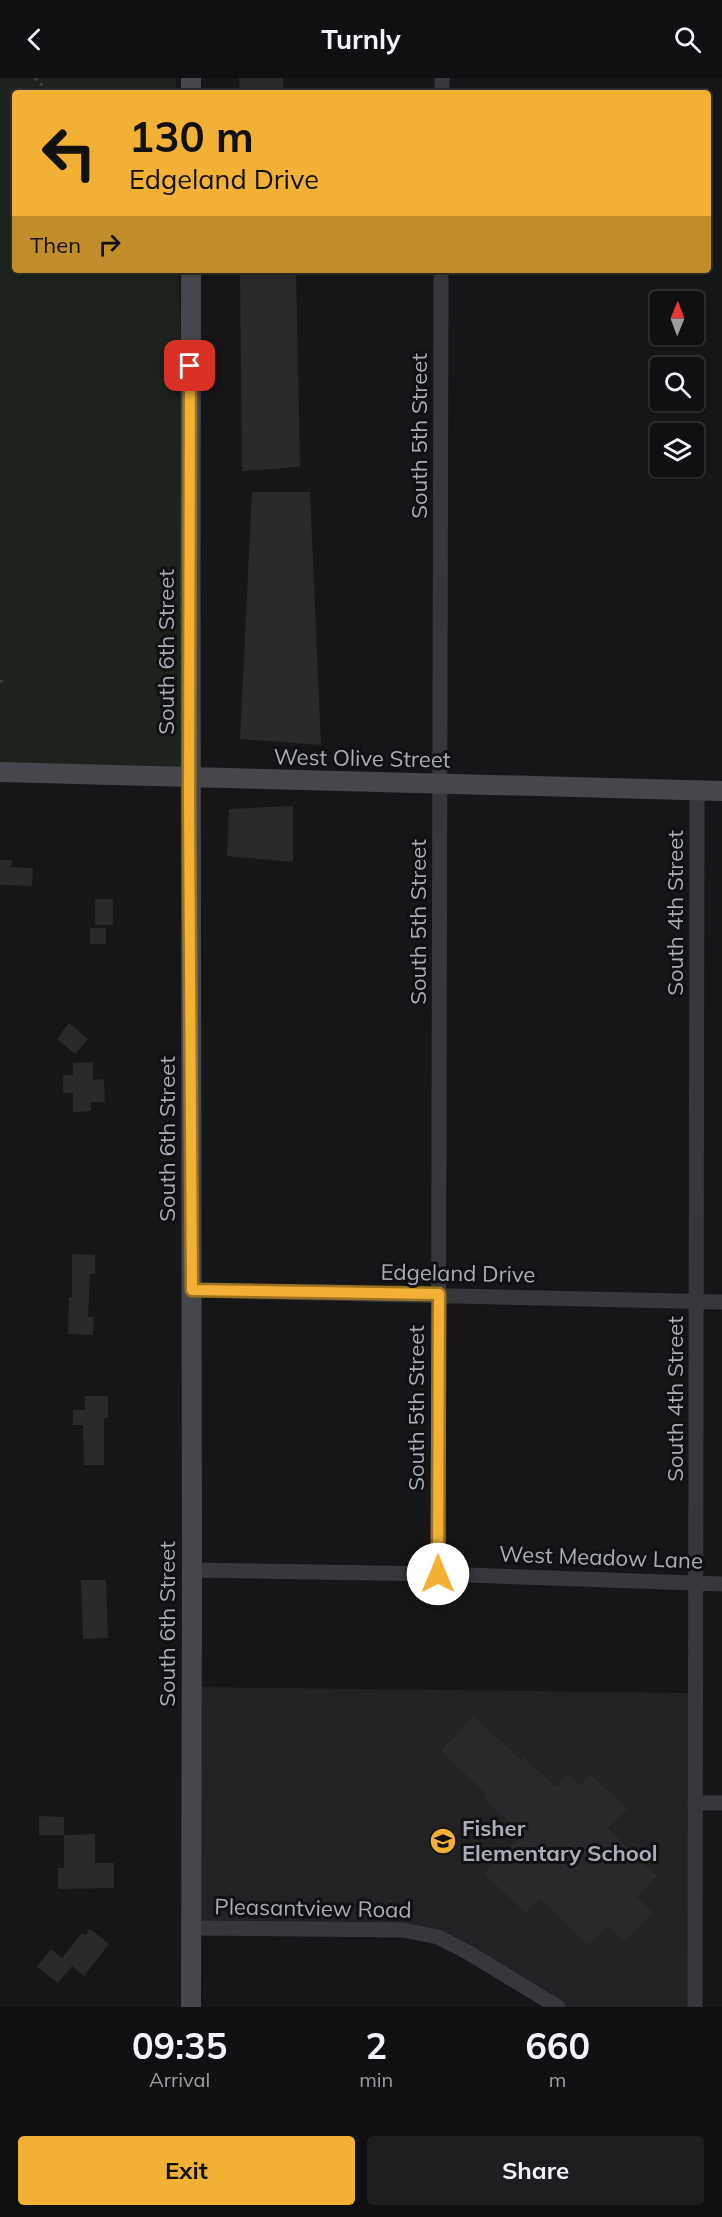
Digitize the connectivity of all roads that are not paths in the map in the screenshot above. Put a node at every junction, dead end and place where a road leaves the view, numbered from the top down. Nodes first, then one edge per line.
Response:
1 (191, 273) edge
2 (441, 273) edge
3 (0, 772) edge
4 (189, 777) junction
5 (441, 784) junction
6 (697, 790) junction
7 (722, 791) edge
8 (192, 1290) junction
9 (439, 1294) junction
10 (698, 1302) junction
11 (722, 1302) edge
12 (190, 1570) junction
13 (438, 1574) junction
14 (697, 1583) junction
15 (722, 1584) edge
16 (695, 1803) junction
17 (722, 1803) edge
18 (191, 1928) junction
19 (191, 2007) edge
20 (558, 2007) edge
21 (695, 2007) edge

1 - 4 main road, South 6th Street
2 - 5 street, South 5th Street
3 - 4 main road, West Olive Street
4 - 5 main road, West Olive Street
4 - 8 main road, South 6th Street
5 - 6 main road, West Olive Street
5 - 9 street, South 5th Street
6 - 7 main road, West Olive Street
6 - 10 street, South 4th Street
8 - 9 street, Edgeland Drive
8 - 12 main road, South 6th Street
9 - 10 street, Edgeland Drive
9 - 13 street, South 5th Street
10 - 11 street, Edgeland Drive
10 - 14 street, South 4th Street
12 - 13 street, West Meadow Lane
12 - 18 main road, South 6th Street
13 - 14 street, West Meadow Lane
14 - 15 street, West Meadow Lane
14 - 16 street, South 4th Street
16 - 17 street
16 - 21 street, South 4th Street
18 - 19 main road, South 6th Street
18 - 20 street, Pleasantview Road

